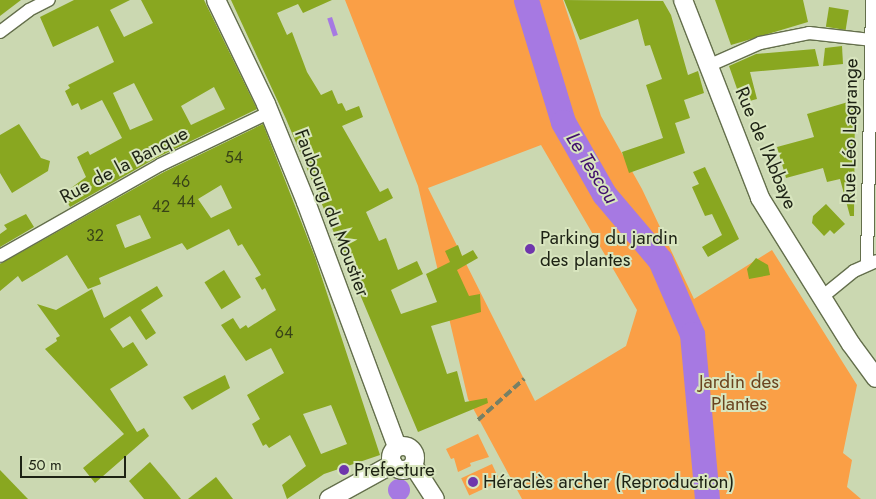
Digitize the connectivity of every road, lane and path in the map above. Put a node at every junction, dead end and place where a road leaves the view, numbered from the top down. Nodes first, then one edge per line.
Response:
1 (49, 0) edge
2 (216, 0) edge
3 (683, 0) edge
4 (872, 0) edge
5 (0, 32) edge
6 (871, 40) junction
7 (708, 66) junction
8 (270, 112) junction
9 (0, 256) edge
10 (871, 262) edge
11 (822, 297) junction
12 (876, 378) edge
13 (395, 456) junction
14 (329, 499) edge
15 (435, 499) edge

1 - 5 street
2 - 8 main road, Faubourg du Moustier
3 - 7 main road, Rue de l'Abbaye
4 - 6 street, Rue Léo Lagrange
6 - 7 street
6 - 10 street, Rue Léo Lagrange
7 - 11 main road, Rue de l'Abbaye
8 - 9 street, Rue de la Banque
8 - 13 main road, Faubourg du Moustier
10 - 11 street
11 - 12 main road, Rue de l'Abbaye
13 - 14 main road
13 - 15 main road

